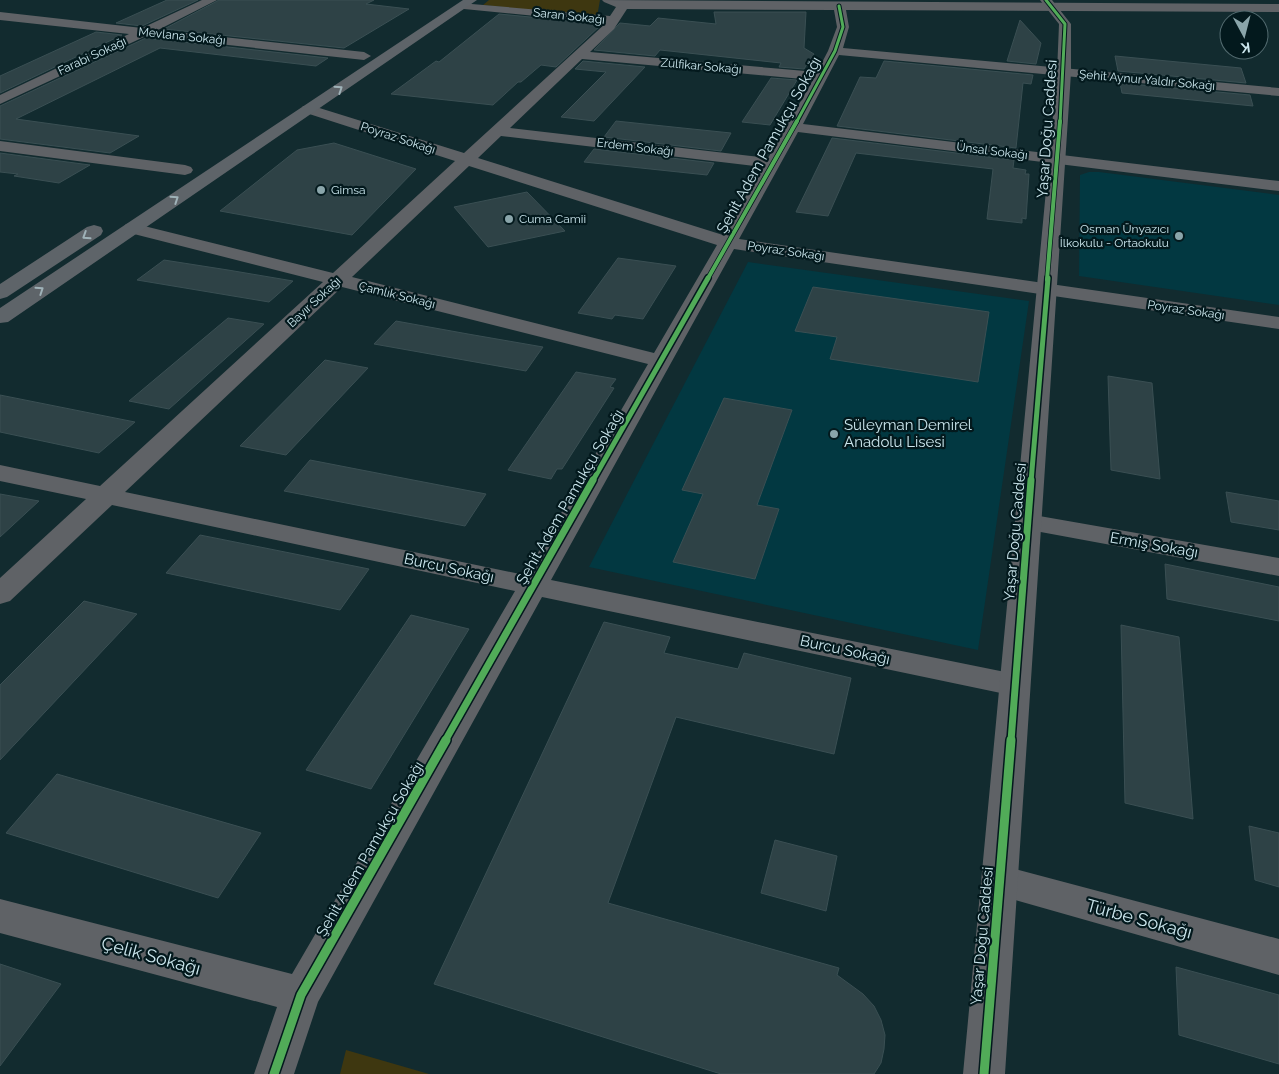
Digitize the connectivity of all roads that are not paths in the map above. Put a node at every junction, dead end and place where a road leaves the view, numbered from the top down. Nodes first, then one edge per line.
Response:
1 (211, 0) edge
2 (1270, 0) edge
3 (462, 2) edge
4 (1049, 3) edge
5 (822, 4) edge
6 (614, 7) edge
7 (1279, 7) edge
8 (0, 16) edge
9 (144, 32) junction
10 (835, 51) junction
11 (580, 55) junction
12 (364, 56) junction
13 (1064, 73) junction
14 (822, 77) junction
15 (1279, 92) edge
16 (0, 100) edge
17 (308, 109) junction
18 (272, 115) dead end
19 (794, 127) junction
20 (497, 132) junction
21 (0, 146) edge
22 (1058, 159) junction
23 (201, 160) dead end
24 (467, 160) junction
25 (774, 163) junction
26 (185, 170) junction
27 (162, 186) dead end
28 (1279, 186) edge
29 (107, 222) dead end
30 (132, 228) junction
31 (728, 243) junction
32 (337, 280) junction
33 (1047, 290) junction
34 (0, 293) edge
35 (0, 317) edge
36 (1279, 323) edge
37 (661, 361) junction
38 (0, 473) edge
39 (106, 495) junction
40 (1028, 522) junction
41 (1279, 568) edge
42 (534, 586) junction
43 (0, 594) edge
44 (1015, 685) junction
45 (1000, 882) junction
46 (0, 916) edge
47 (1279, 957) edge
48 (301, 996) junction
49 (274, 1074) edge
50 (984, 1074) edge

1 - 9 street, Farabi Sokağı
2 - 7 street
3 - 6 street, Saran Sokağı
3 - 12 main road
17 -> 3 main road
4 - 5 street, Saran Sokağı
4 - 7 street, Saran Sokağı
4 - 13 street, Yaşar Doğu Caddesi
5 - 6 street, Saran Sokağı
5 - 10 street, Şehit Adem Pamukçu Sokağı
6 - 11 street, Bayır Sokağı
8 - 9 street, Mevlana Sokağı
9 - 12 street, Mevlana Sokağı
9 - 16 street, Farabi Sokağı
10 - 13 street, Şehit Aynur Yaldır Sokağı
10 - 14 street, Şehit Adem Pamukçu Sokağı
11 - 14 street, Zülfikar Sokağı
11 - 20 street, Bayır Sokağı
12 - 18 main road
13 - 15 street, Şehit Aynur Yaldır Sokağı
13 - 22 street, Yaşar Doğu Caddesi
14 - 19 street, Şehit Adem Pamukçu Sokağı
17 - 24 street, Poyraz Sokağı
30 -> 17 main road
19 - 22 street, Ünsal Sokağı
19 - 25 street, Şehit Adem Pamukçu Sokağı
20 - 24 street, Bayır Sokağı
20 - 25 street, Erdem Sokağı
21 - 26 street
22 - 28 street, Ünsal Sokağı
22 - 33 street, Yaşar Doğu Caddesi
23 - 26 main road
24 - 31 street, Poyraz Sokağı
24 - 32 street, Bayır Sokağı
25 - 31 street, Şehit Adem Pamukçu Sokağı
26 - 27 main road
29 -> 34 main road
30 - 32 street, Çamlık Sokağı
35 -> 30 main road
31 - 33 street, Poyraz Sokağı
31 - 37 street, Şehit Adem Pamukçu Sokağı
32 - 37 street, Çamlık Sokağı
32 - 39 street, Bayır Sokağı
33 - 36 street, Poyraz Sokağı
33 - 40 street, Yaşar Doğu Caddesi
37 - 42 street, Şehit Adem Pamukçu Sokağı
38 - 39 street, Burcu Sokağı
39 - 42 street, Burcu Sokağı
39 - 43 street, Bayır Sokağı
40 - 41 street, Ermiş Sokağı
40 - 44 street, Yaşar Doğu Caddesi
42 - 44 street, Burcu Sokağı
42 - 48 street, Şehit Adem Pamukçu Sokağı
44 - 45 street, Yaşar Doğu Caddesi
45 - 47 street, Türbe Sokağı
45 - 50 street, Yaşar Doğu Caddesi
46 - 48 street, Çelik Sokağı
48 - 49 street, Şehit Adem Pamukçu Sokağı

